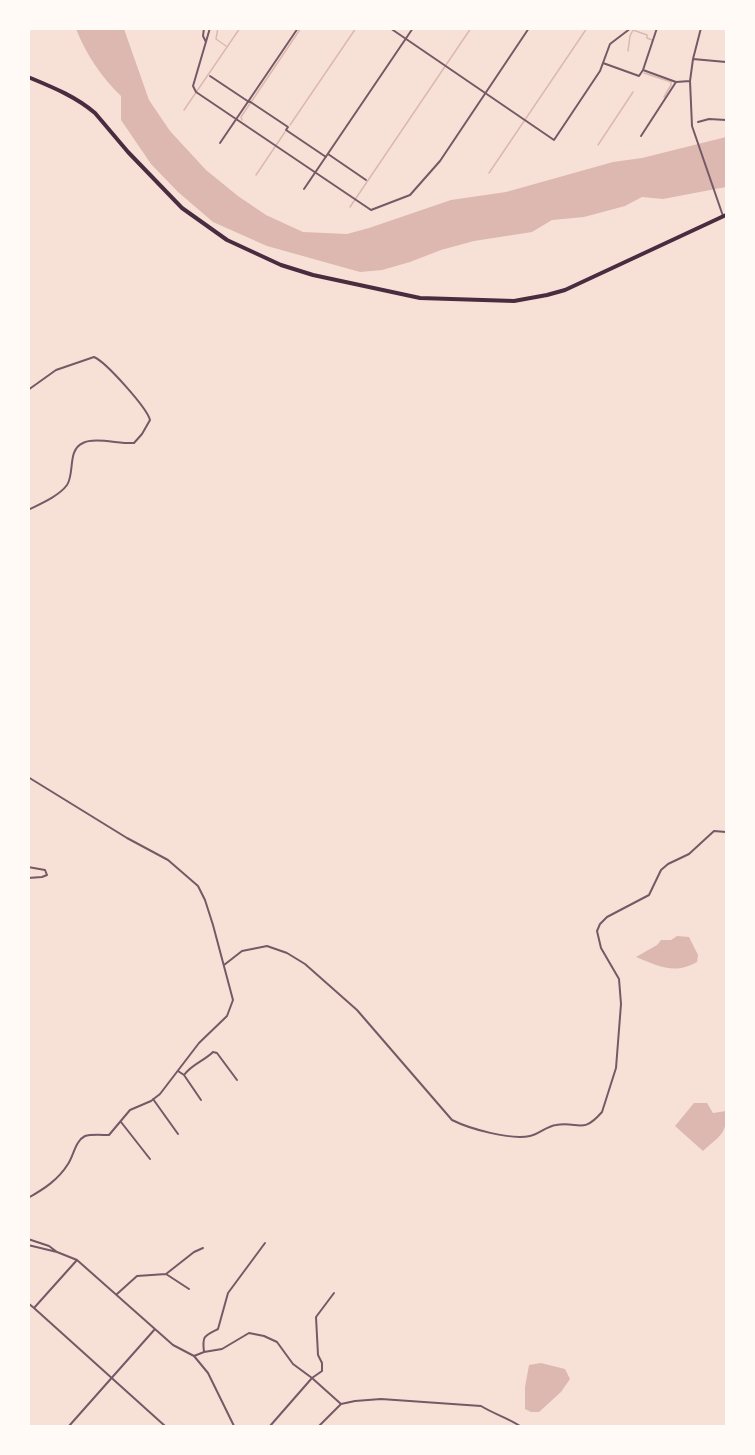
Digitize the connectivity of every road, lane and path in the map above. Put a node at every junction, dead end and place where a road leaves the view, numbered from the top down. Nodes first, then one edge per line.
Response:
1 (204, 28) edge
2 (210, 28) edge
3 (298, 28) edge
4 (390, 28) edge
5 (413, 28) edge
6 (529, 28) edge
7 (632, 28) edge
8 (657, 28) edge
9 (701, 28) edge
10 (406, 39) junction
11 (206, 42) junction
12 (693, 59) junction
13 (726, 62) edge
14 (603, 63) junction
15 (643, 70) junction
16 (210, 76) dead end
17 (28, 77) edge
18 (690, 81) junction
19 (676, 82) junction
20 (485, 93) junction
21 (249, 101) junction
22 (237, 119) junction
23 (726, 120) edge
24 (698, 122) dead end
25 (641, 136) dead end
26 (220, 143) dead end
27 (327, 156) junction
28 (315, 173) junction
29 (366, 180) dead end
30 (304, 189) dead end
31 (725, 215) edge
32 (28, 390) edge
33 (28, 510) edge
34 (28, 777) edge
35 (726, 832) edge
36 (28, 867) edge
37 (28, 878) edge
38 (224, 964) junction
39 (178, 1071) junction
40 (184, 1075) junction
41 (237, 1080) dead end
42 (153, 1099) junction
43 (201, 1100) dead end
44 (121, 1122) junction
45 (178, 1134) dead end
46 (150, 1159) dead end
47 (28, 1198) edge
48 (28, 1239) edge
49 (265, 1243) dead end
50 (28, 1245) edge
51 (203, 1248) dead end
52 (57, 1252) junction
53 (77, 1260) junction
54 (166, 1274) junction
55 (189, 1289) dead end
56 (334, 1293) dead end
57 (117, 1294) junction
58 (28, 1303) edge
59 (34, 1308) junction
60 (155, 1329) junction
61 (204, 1352) junction
62 (194, 1356) junction
63 (312, 1378) junction
64 (112, 1379) junction
65 (341, 1404) junction
66 (69, 1426) edge
67 (116, 1426) edge
68 (151, 1426) edge
69 (165, 1426) edge
70 (234, 1426) edge
71 (270, 1426) edge
72 (320, 1426) edge
73 (520, 1426) edge

1 - 11 street
2 - 11 street
3 - 21 street
4 - 10 street
5 - 10 street
6 - 20 street
7 - 14 street
8 - 15 street
9 - 12 street
10 - 20 street
10 - 27 street
11 - 22 street
12 - 13 street
12 - 18 street
14 - 15 street
14 - 20 street
15 - 19 street
16 - 21 street
17 - 31 main road
18 - 19 street
18 - 31 street
19 - 25 street
20 - 28 street
21 - 22 street
21 - 27 street
22 - 26 street
22 - 28 street
23 - 24 street
27 - 28 street
27 - 29 street
28 - 30 street
32 - 33 street
34 - 38 street
35 - 38 street
36 - 37 street
38 - 39 street
39 - 40 street
39 - 42 street
40 - 41 street
40 - 43 street
42 - 44 street
42 - 45 street
44 - 46 street
44 - 47 street
48 - 52 street
49 - 61 street
50 - 52 street
51 - 54 street
52 - 53 street
53 - 57 street
53 - 59 street
54 - 55 street
54 - 57 street
56 - 63 street
57 - 60 street
58 - 59 street
59 - 64 street
60 - 62 street
60 - 64 street
61 - 62 street
61 - 63 street
62 - 70 street
63 - 65 street
63 - 71 street
64 - 66 street
64 - 69 street
65 - 72 street
65 - 73 street
67 - 68 street

